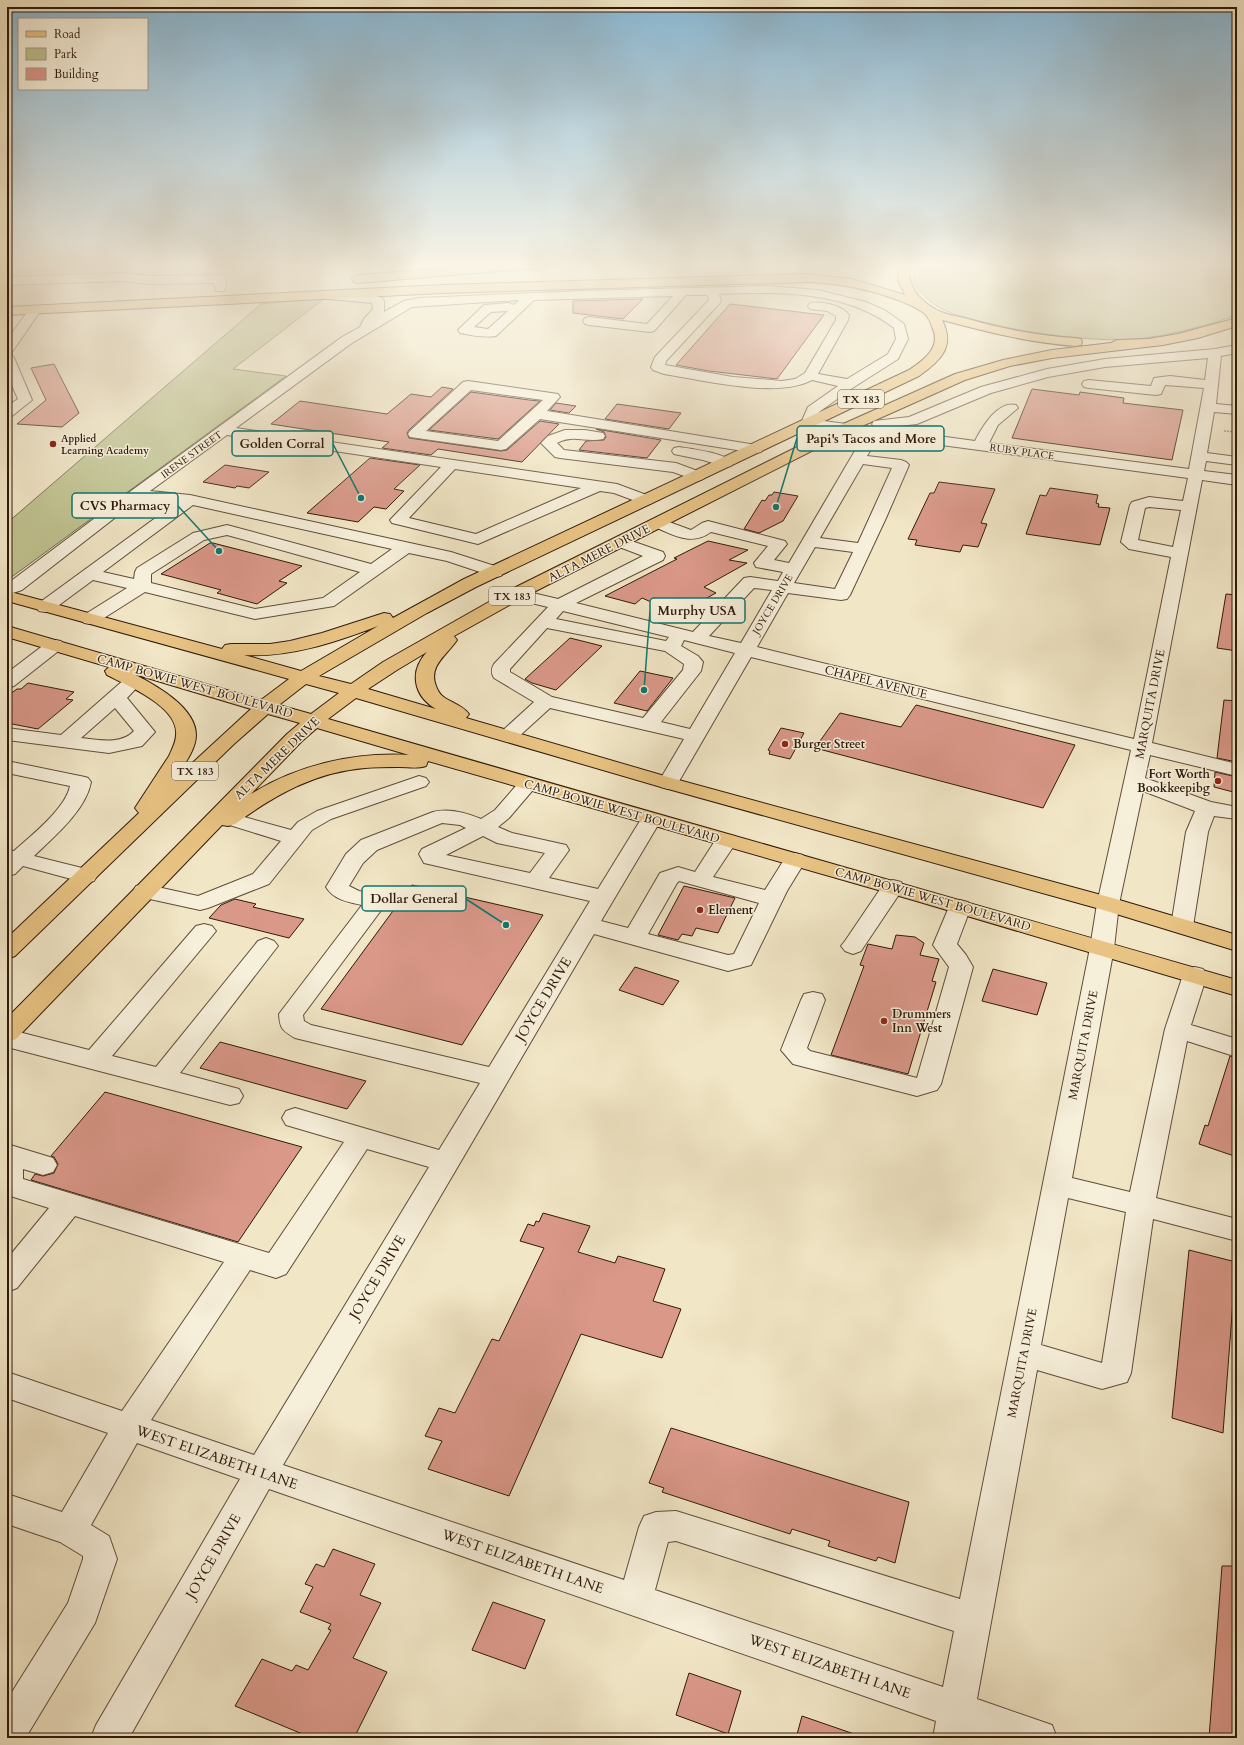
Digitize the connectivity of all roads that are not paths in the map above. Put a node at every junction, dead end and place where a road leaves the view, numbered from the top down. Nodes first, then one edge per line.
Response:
1 (339, 346) edge
2 (671, 346) edge
3 (827, 346) edge
4 (898, 346) edge
5 (940, 346) edge
6 (1113, 346) edge
7 (1226, 351) edge
8 (7, 358) edge
9 (810, 376) junction
10 (848, 384) junction
11 (1089, 384) dead end
12 (996, 387) junction
13 (1210, 395) junction
14 (1237, 396) edge
15 (1237, 410) edge
16 (7, 413) edge
17 (537, 414) junction
18 (808, 423) junction
19 (846, 428) junction
20 (224, 430) junction
21 (980, 446) junction
22 (756, 449) junction
23 (857, 459) junction
24 (1237, 461) edge
25 (726, 463) junction
26 (452, 464) junction
27 (1197, 465) junction
28 (698, 476) junction
29 (1237, 480) edge
30 (599, 486) junction
31 (136, 494) junction
32 (190, 500) junction
33 (646, 500) junction
34 (1189, 506) junction
35 (398, 520) junction
36 (658, 523) junction
37 (372, 539) junction
38 (811, 541) junction
39 (620, 542) junction
40 (674, 545) junction
41 (406, 547) junction
42 (862, 549) junction
43 (1180, 553) junction
44 (792, 569) junction
45 (373, 570) junction
46 (494, 572) junction
47 (89, 574) junction
48 (142, 586) junction
49 (782, 587) junction
50 (7, 590) edge
51 (516, 594) junction
52 (447, 595) junction
53 (7, 596) edge
54 (559, 605) junction
55 (45, 607) junction
56 (90, 619) junction
57 (543, 622) junction
58 (464, 623) junction
59 (7, 631) edge
60 (683, 640) junction
61 (170, 641) junction
62 (56, 645) junction
63 (745, 650) junction
64 (109, 661) junction
65 (304, 677) junction
66 (7, 682) edge
67 (133, 682) junction
68 (354, 691) junction
69 (546, 700) junction
70 (112, 701) junction
71 (265, 706) junction
72 (313, 721) junction
73 (648, 725) junction
74 (7, 734) edge
75 (510, 734) junction
76 (695, 736) junction
77 (65, 742) junction
78 (1142, 746) junction
79 (12, 768) dead end
80 (1237, 770) edge
81 (1134, 781) junction
82 (420, 782) dead end
83 (668, 783) junction
84 (528, 784) junction
85 (1207, 808) junction
86 (1237, 813) edge
87 (230, 819) junction
88 (650, 820) junction
89 (484, 828) junction
90 (126, 838) junction
91 (296, 838) junction
92 (726, 841) junction
93 (183, 852) junction
94 (795, 860) junction
95 (11, 861) edge
96 (86, 876) junction
97 (700, 880) junction
98 (536, 881) junction
99 (893, 887) junction
100 (144, 891) junction
101 (604, 897) junction
102 (772, 899) junction
103 (1108, 904) junction
104 (960, 907) junction
105 (588, 925) junction
106 (1182, 926) junction
107 (204, 931) dead end
108 (635, 937) junction
109 (1237, 943) edge
110 (266, 946) dead end
111 (853, 946) dead end
112 (1102, 948) junction
113 (7, 951) edge
114 (1195, 976) junction
115 (1237, 988) edge
116 (813, 1000) dead end
117 (1177, 1029) junction
118 (7, 1033) edge
119 (7, 1038) edge
120 (1237, 1048) edge
121 (94, 1061) junction
122 (162, 1078) junction
123 (496, 1078) junction
124 (230, 1096) dead end
125 (294, 1118) dead end
126 (361, 1137) junction
127 (8, 1154) edge
128 (446, 1162) junction
129 (43, 1165) dead end
130 (1057, 1185) junction
131 (68, 1203) junction
132 (1141, 1205) junction
133 (1237, 1230) edge
134 (243, 1257) junction
135 (7, 1280) edge
136 (1024, 1353) junction
137 (7, 1386) edge
138 (129, 1427) junction
139 (260, 1472) junction
140 (7, 1509) edge
141 (70, 1530) junction
142 (635, 1599) junction
143 (974, 1620) junction
144 (954, 1724) edge
145 (7, 1727) edge
146 (109, 1738) edge
147 (1039, 1738) edge

1 - 20 street, IRENE STREET
2 - 9 street
3 - 9 street
4 - 10 street
5 - 18 main road, TX 183
6 - 19 main road, ALTA MERE DRIVE / TX 183
7 - 12 street
7 - 13 street, MARQUITA DRIVE
8 - 16 street
9 - 10 street
10 - 18 street
11 - 13 street
12 - 19 street
12 - 21 street
13 - 14 street
13 - 15 street
13 - 27 street, MARQUITA DRIVE
17 - 17 street
17 - 22 street
18 - 19 street, RUBY PLACE
18 - 22 main road, TX 183
19 - 21 street, RUBY PLACE
19 - 23 street, JOYCE DRIVE
19 - 36 main road, ALTA MERE DRIVE / TX 183
20 - 26 street
20 - 31 street, IRENE STREET
21 - 27 street, RUBY PLACE
22 - 25 main road, TX 183
23 - 38 street, JOYCE DRIVE
23 - 42 street
24 - 27 street
25 - 28 main road, TX 183
25 - 28 street
26 - 30 street
26 - 35 street
27 - 29 street, RUBY PLACE
27 - 34 street, MARQUITA DRIVE
28 - 33 main road, TX 183
30 - 33 street
30 - 35 street
31 - 32 street
31 - 50 street, IRENE STREET
32 - 37 street
32 - 47 street
33 - 46 main road, TX 183
34 - 43 street, MARQUITA DRIVE
34 - 43 street
35 - 37 street
36 - 39 main road, ALTA MERE DRIVE / TX 183
36 - 40 street
37 - 41 street
38 - 42 street
38 - 44 street, JOYCE DRIVE
39 - 40 street
39 - 51 main road, ALTA MERE DRIVE / TX 183
40 - 44 street
40 - 54 street
41 - 45 street
41 - 46 street
42 - 49 street
43 - 78 street, MARQUITA DRIVE
44 - 49 street, JOYCE DRIVE
45 - 48 street
45 - 48 street
46 - 52 main road, TX 183
47 - 48 street
47 - 55 street
48 - 56 street
49 - 60 street
49 - 63 street, JOYCE DRIVE
51 - 54 street, CHAPEL AVENUE
51 - 58 main road, ALTA MERE DRIVE / TX 183
52 - 61 main road
52 - 65 main road, TX 183
53 - 55 main road
54 - 57 street
54 - 60 street, CHAPEL AVENUE
55 - 56 main road
56 - 61 main road
57 - 60 street
57 - 69 street
58 - 68 main road, ALTA MERE DRIVE / TX 183
58 - 75 main road
59 - 62 main road, CAMP BOWIE WEST BOULEVARD
60 - 63 street, CHAPEL AVENUE
60 - 73 street
61 - 65 main road
62 - 64 main road, CAMP BOWIE WEST BOULEVARD
62 - 66 street
63 - 76 street, JOYCE DRIVE
63 - 78 street, CHAPEL AVENUE
64 - 67 main road
64 - 71 main road, CAMP BOWIE WEST BOULEVARD
65 - 68 main road
65 - 71 main road, TX 183
67 - 70 street
67 - 90 main road
68 - 72 main road, ALTA MERE DRIVE / TX 183
68 - 75 main road
69 - 73 street
69 - 75 street
70 - 77 street
70 - 77 street
71 - 72 main road, CAMP BOWIE WEST BOULEVARD
71 - 90 main road, TX 183
72 - 84 main road, CAMP BOWIE WEST BOULEVARD
72 - 93 main road, ALTA MERE DRIVE / TX 183
73 - 76 street
74 - 77 street
75 - 83 main road
76 - 83 street, JOYCE DRIVE
78 - 80 street, CHAPEL AVENUE
78 - 81 street, MARQUITA DRIVE
79 - 95 street
81 - 85 street
81 - 103 street, MARQUITA DRIVE
82 - 91 street
83 - 103 main road
84 - 87 main road
84 - 88 main road, CAMP BOWIE WEST BOULEVARD
84 - 89 street
85 - 86 street
85 - 106 street
87 - 91 street
87 - 93 main road
88 - 92 main road, CAMP BOWIE WEST BOULEVARD
88 - 101 street, JOYCE DRIVE
89 - 98 street
89 - 98 street
89 - 123 street
90 - 96 main road, TX 183
91 - 100 street
92 - 94 main road, CAMP BOWIE WEST BOULEVARD
92 - 97 street
93 - 100 main road, ALTA MERE DRIVE / TX 183
94 - 99 main road, CAMP BOWIE WEST BOULEVARD
94 - 102 street
95 - 96 street
96 - 113 main road, TX 183
97 - 102 street
97 - 108 street
98 - 101 street
99 - 104 main road, CAMP BOWIE WEST BOULEVARD
99 - 111 street
100 - 118 main road, ALTA MERE DRIVE / TX 183
101 - 105 street, JOYCE DRIVE
102 - 108 street
103 - 106 main road
103 - 112 street, MARQUITA DRIVE
104 - 112 main road, CAMP BOWIE WEST BOULEVARD
104 - 116 street
105 - 108 street
105 - 123 street, JOYCE DRIVE
106 - 109 main road
107 - 121 street
110 - 122 street
112 - 114 main road, CAMP BOWIE WEST BOULEVARD
112 - 130 street, MARQUITA DRIVE
114 - 115 main road, CAMP BOWIE WEST BOULEVARD
114 - 117 street
117 - 120 street
117 - 132 street
119 - 121 street
121 - 122 street
122 - 124 street
123 - 128 street, JOYCE DRIVE
125 - 126 street
126 - 128 street
126 - 134 street
127 - 129 street
127 - 131 street
128 - 139 street, JOYCE DRIVE
130 - 132 street
130 - 136 street, MARQUITA DRIVE
131 - 134 street
131 - 135 street
132 - 133 street
132 - 136 street
134 - 138 street
136 - 143 street, MARQUITA DRIVE
137 - 138 street, WEST ELIZABETH LANE
138 - 139 street, WEST ELIZABETH LANE
138 - 141 street
139 - 142 street, WEST ELIZABETH LANE
139 - 146 street, JOYCE DRIVE
140 - 141 street
141 - 145 street
142 - 143 street
142 - 144 street, WEST ELIZABETH LANE
143 - 144 street, MARQUITA DRIVE
144 - 147 street, WEST ELIZABETH LANE

